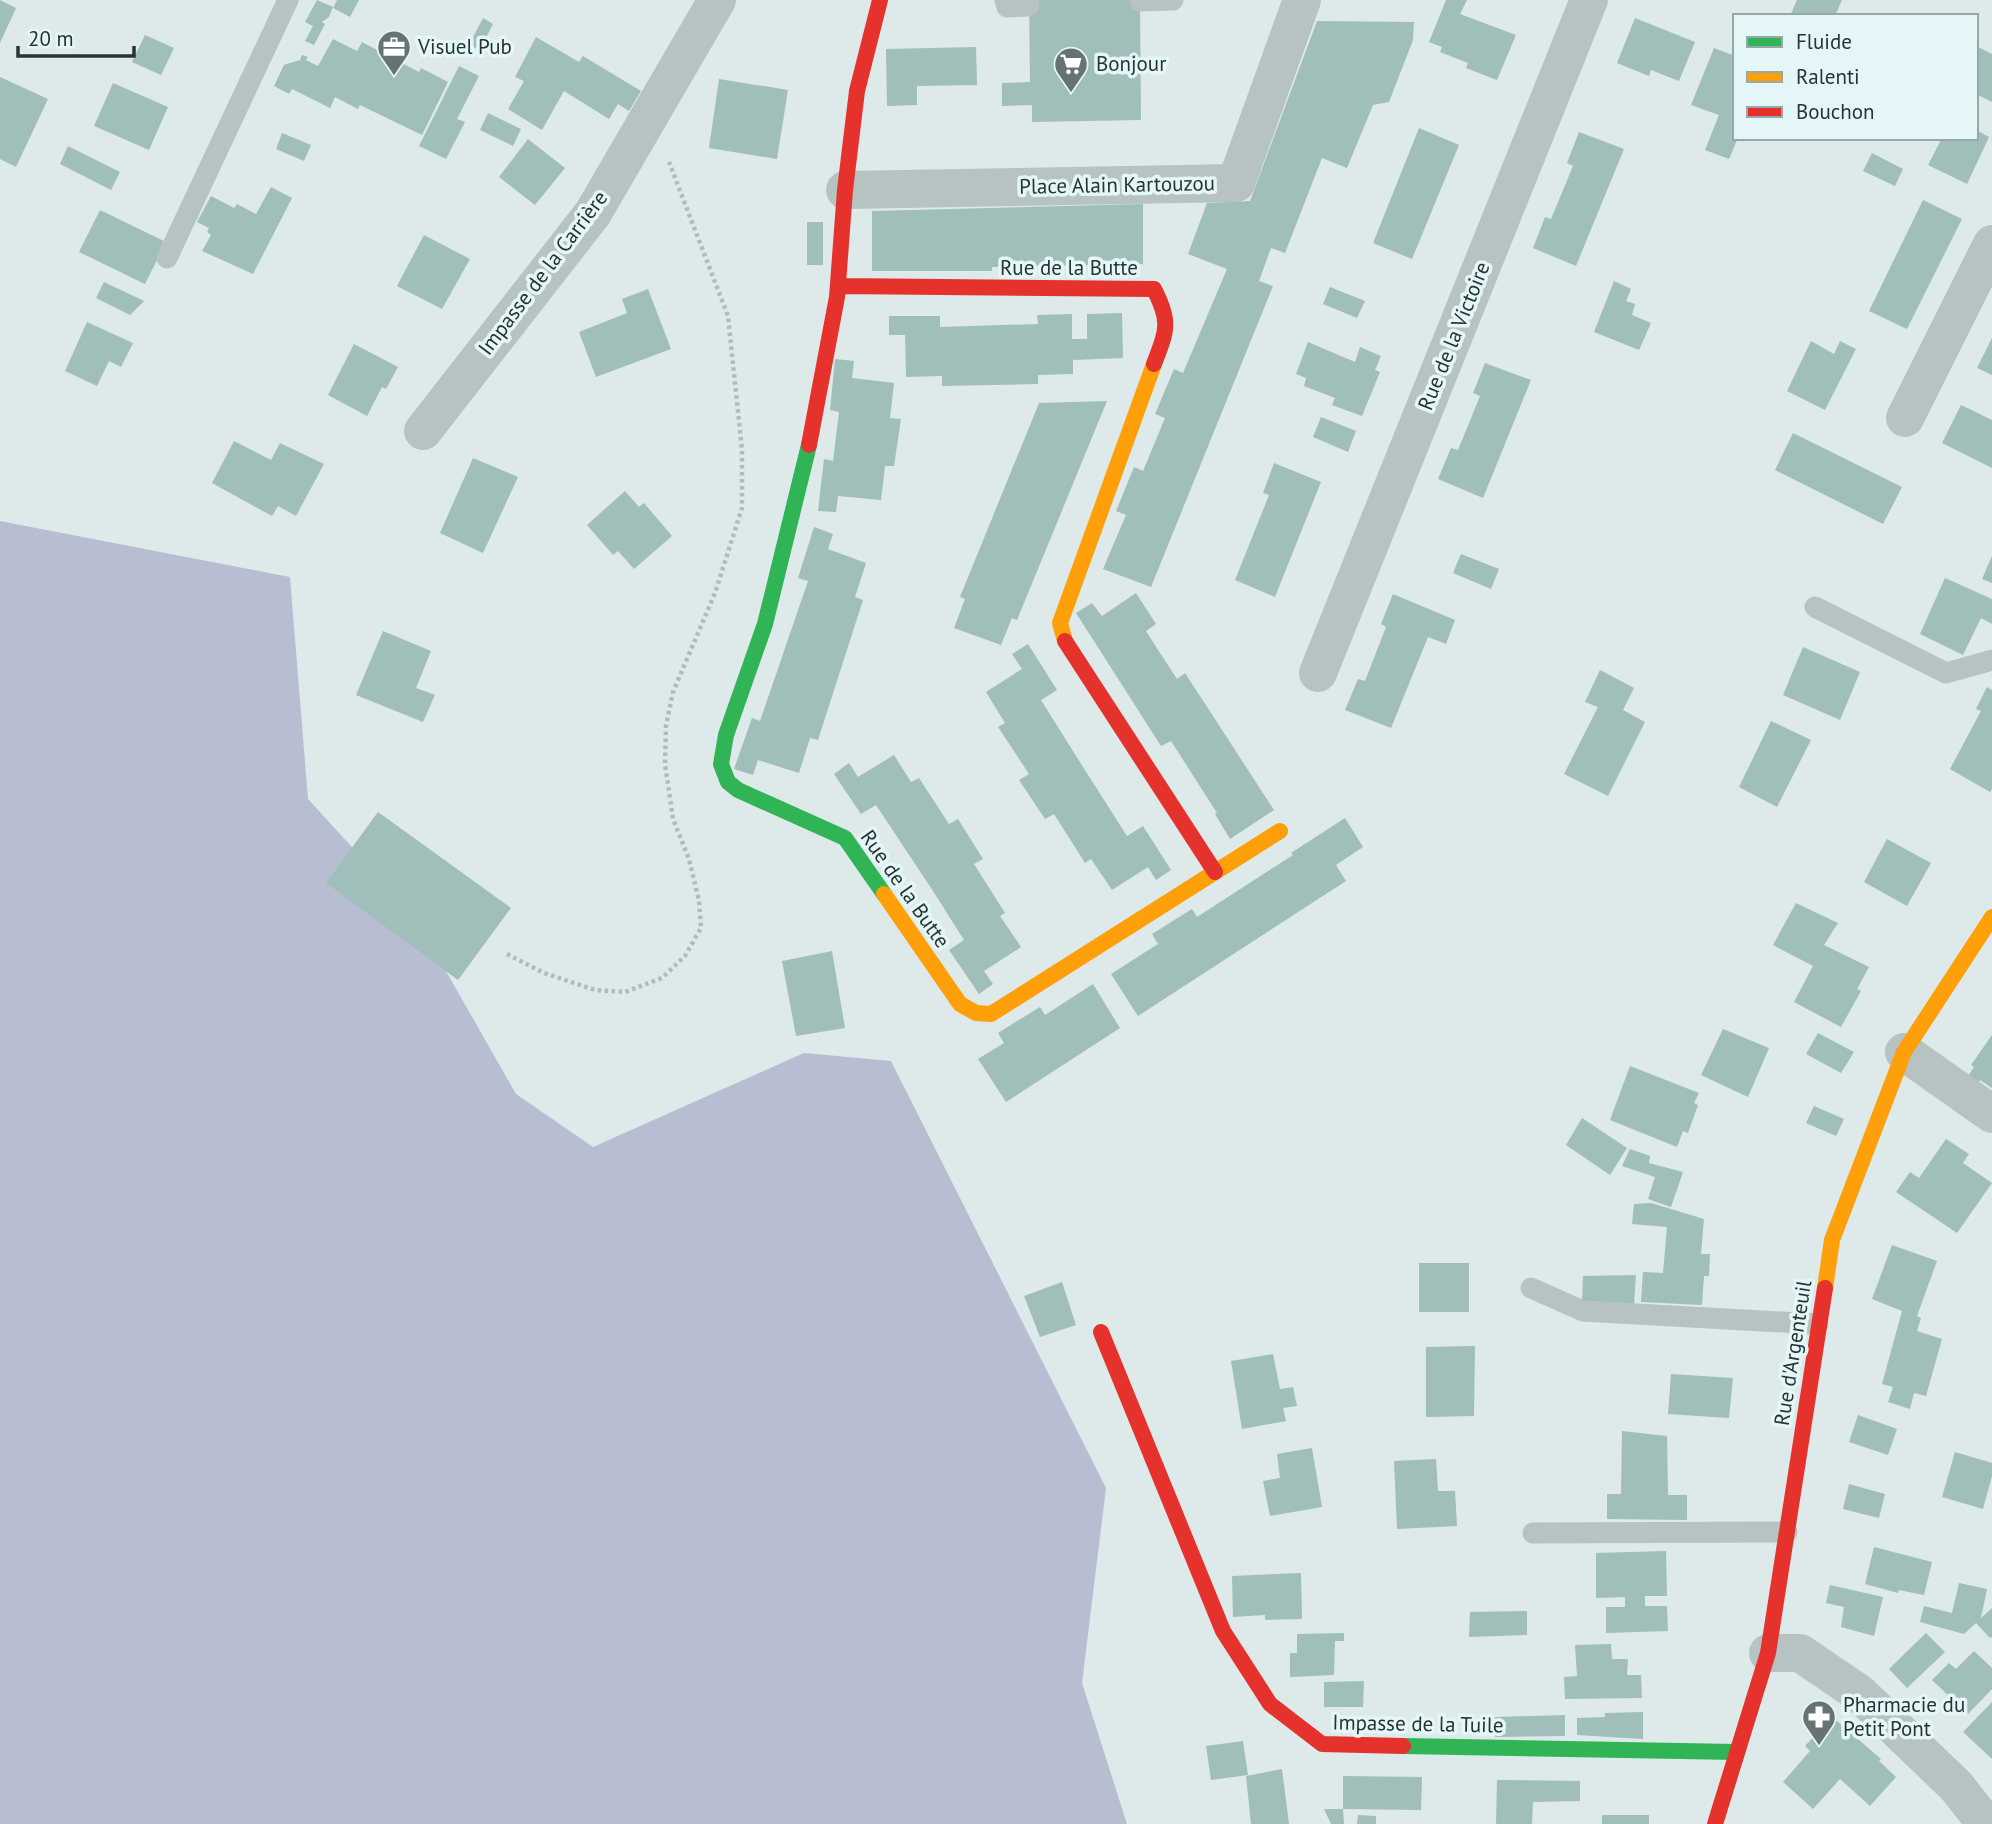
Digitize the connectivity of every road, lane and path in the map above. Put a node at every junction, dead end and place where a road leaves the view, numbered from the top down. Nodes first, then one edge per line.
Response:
1 (288, 0) edge
2 (718, 0) edge
3 (880, 0) edge
4 (1005, 0) edge
5 (1173, 0) edge
6 (1302, 0) edge
7 (1589, 0) edge
8 (1140, 1) edge
9 (1029, 6) dead end
10 (646, 121) junction
11 (845, 190) junction
12 (1992, 244) edge
13 (167, 258) dead end
14 (838, 286) junction
15 (1905, 418) dead end
16 (423, 430) dead end
17 (1815, 607) dead end
18 (1992, 660) edge
19 (1318, 673) dead end
20 (1280, 831) dead end
21 (1215, 872) junction
22 (1992, 917) edge
23 (507, 954) dead end
24 (1904, 1052) junction
25 (1992, 1114) edge
26 (1531, 1288) dead end
27 (1818, 1324) junction
28 (1101, 1332) dead end
29 (1533, 1532) dead end
30 (1787, 1532) junction
31 (1768, 1653) junction
32 (1737, 1752) junction
33 (1715, 1824) edge
34 (1986, 1824) edge

1 - 13 lane
2 - 10 street, Impasse de la Carrière
3 - 11 street, Rue de la Butte
4 - 9 lane
5 - 8 lane
6 - 11 street, Place Alain Kartouzou
7 - 19 street, Rue de la Victoire
10 - 16 street, Impasse de la Carrière
10 - 23 path
11 - 14 street, Rue de la Butte
12 - 15 street
14 - 21 street, Rue de la Butte
14 - 21 street, Rue de la Butte
17 - 18 lane
20 - 21 street, Rue de la Butte
22 - 24 street, Rue d'Argenteuil
24 - 25 street
24 - 27 street, Rue d'Argenteuil
26 - 27 lane
27 - 30 street, Rue d'Argenteuil
28 - 32 street, Impasse de la Tuile
29 - 30 lane
30 - 31 street, Rue d'Argenteuil
31 - 32 street, Rue d'Argenteuil
31 - 34 street
32 - 33 street, Rue d'Argenteuil

